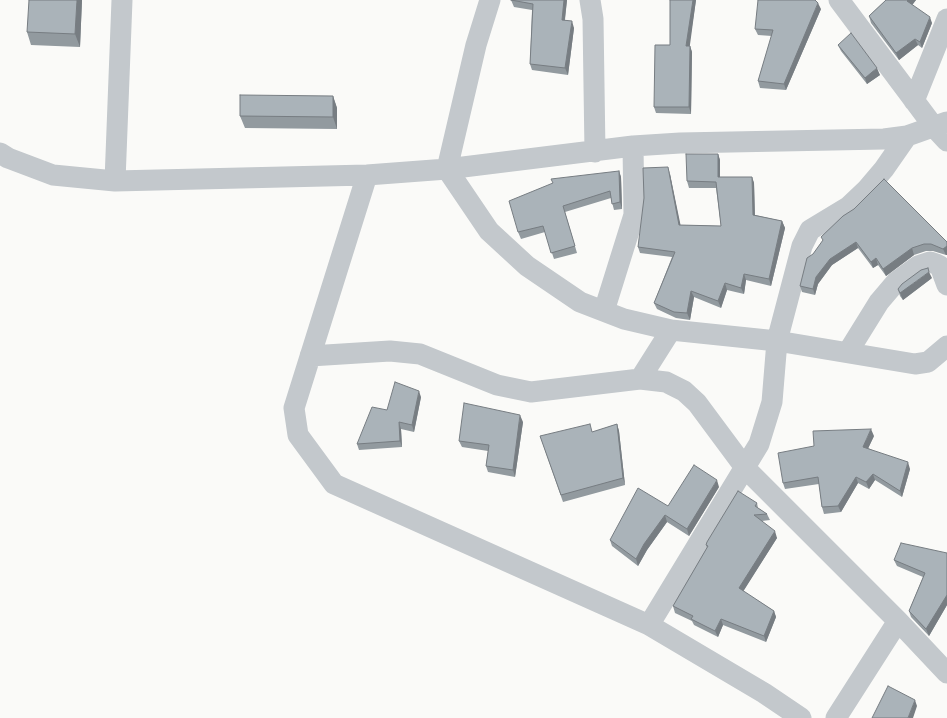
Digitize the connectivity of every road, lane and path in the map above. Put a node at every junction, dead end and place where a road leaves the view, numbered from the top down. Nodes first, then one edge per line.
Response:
1 (122, 0) edge
2 (490, 0) edge
3 (590, 0) edge
4 (839, 0) edge
5 (947, 19) edge
6 (914, 101) junction
7 (943, 130) edge
8 (908, 136) junction
9 (633, 146) junction
10 (595, 152) junction
11 (0, 153) edge
12 (447, 169) junction
13 (368, 175) junction
14 (115, 181) junction
15 (947, 285) edge
16 (604, 311) junction
17 (671, 330) junction
18 (777, 341) junction
19 (947, 346) edge
20 (848, 352) junction
21 (310, 356) junction
22 (640, 379) junction
23 (746, 469) junction
24 (898, 621) junction
25 (649, 625) junction
26 (947, 673) edge
27 (801, 718) edge
28 (836, 718) edge

1 - 14 street
2 - 12 street
3 - 10 street
4 - 6 street
5 - 6 street
6 - 7 street
7 - 8 street
8 - 9 street
8 - 18 street
9 - 10 street
9 - 16 street
10 - 12 street
11 - 14 street
12 - 13 street
12 - 16 street
13 - 14 street
13 - 21 street
15 - 20 street
16 - 17 street
17 - 18 street
17 - 22 street
18 - 20 street
18 - 23 street
19 - 20 street
21 - 22 street
21 - 25 street
22 - 23 street
23 - 24 street
23 - 25 street
24 - 26 street
24 - 28 street
25 - 27 street

